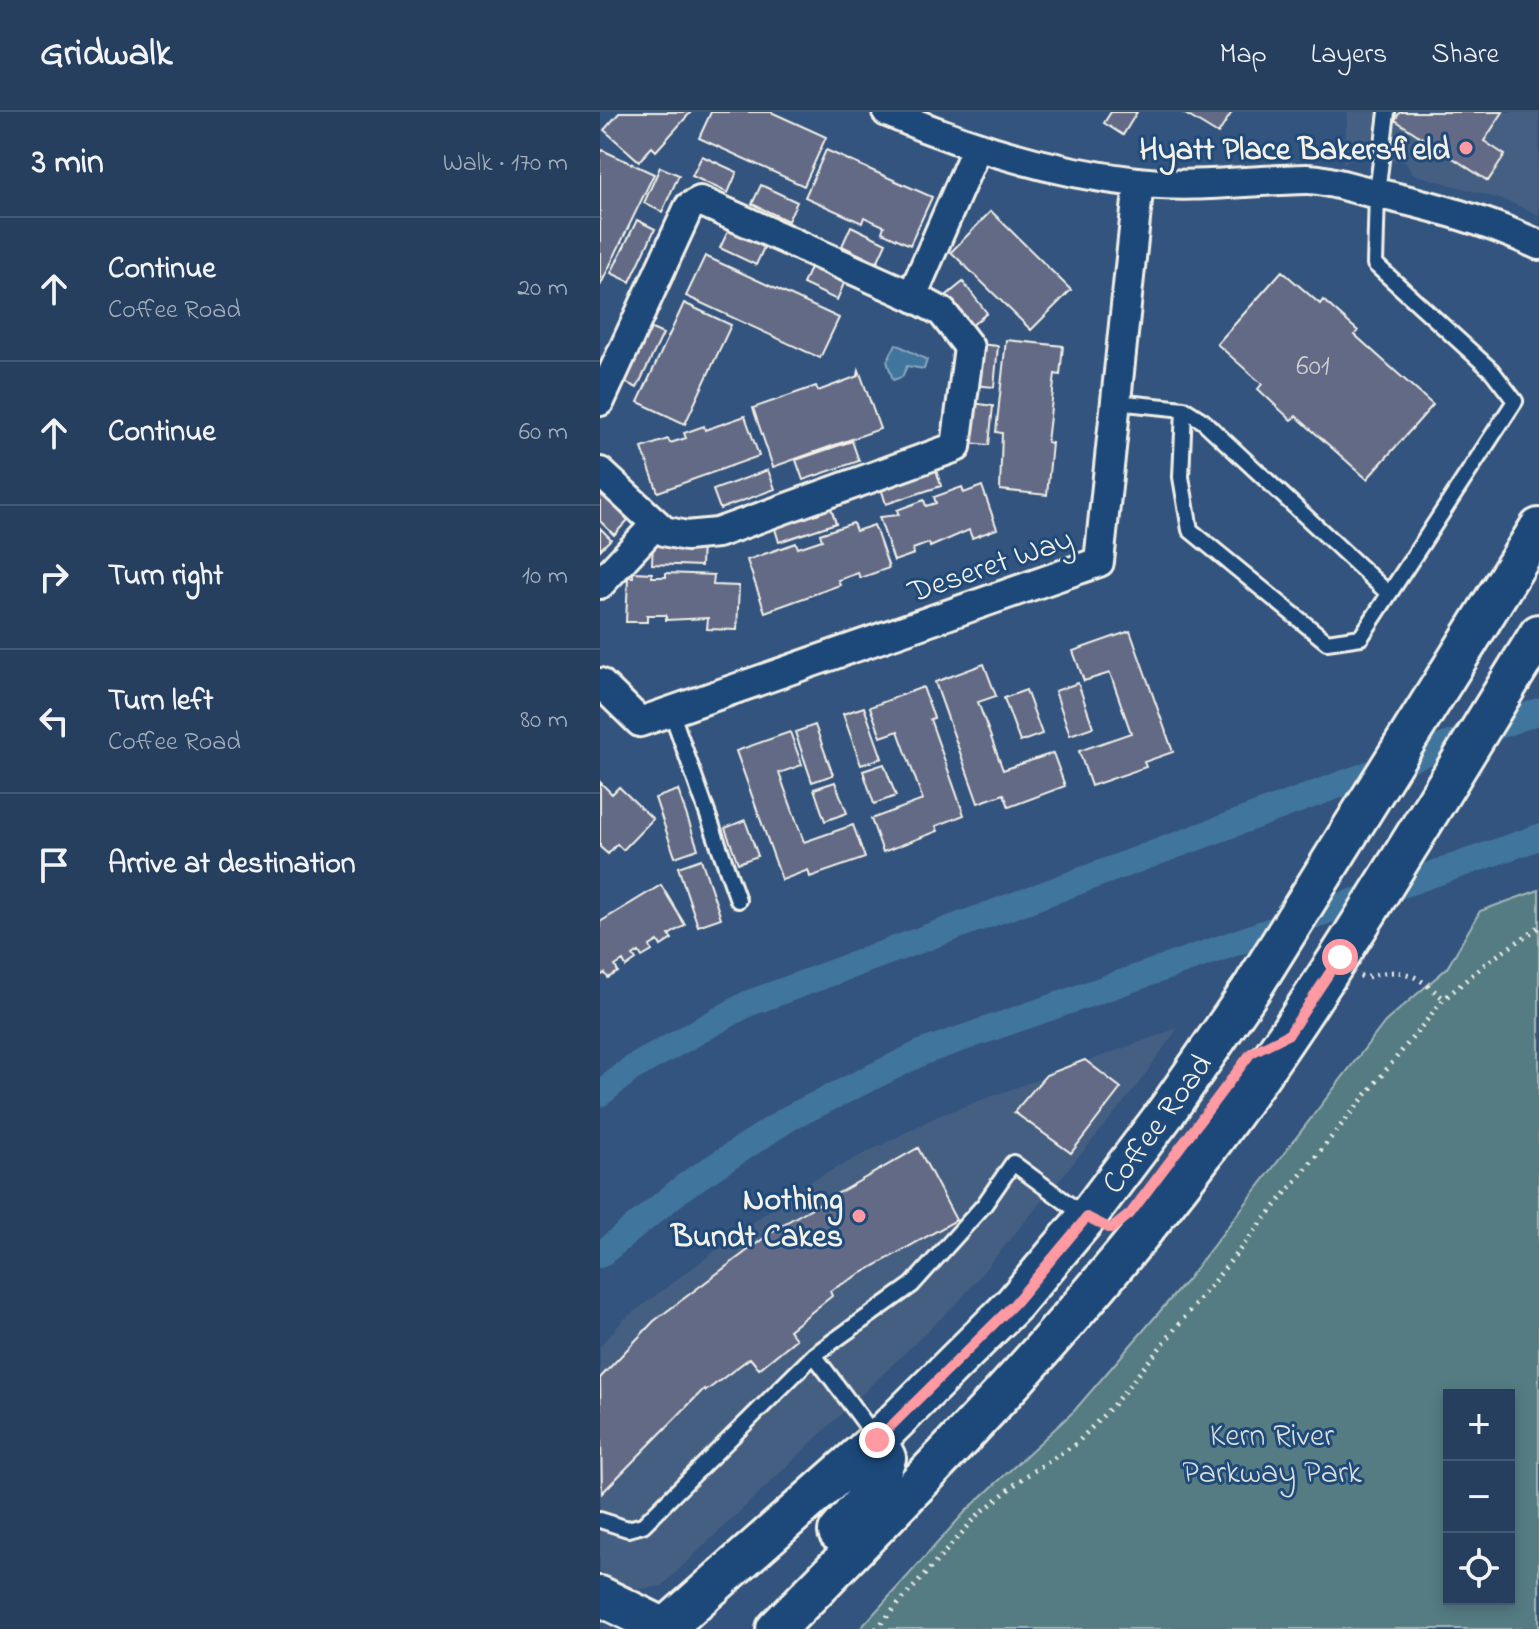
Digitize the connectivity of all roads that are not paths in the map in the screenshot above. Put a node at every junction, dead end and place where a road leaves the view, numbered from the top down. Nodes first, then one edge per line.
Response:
1 (887, 112) edge
2 (1387, 112) edge
3 (977, 147) junction
4 (1139, 182) junction
5 (1377, 193) junction
6 (1539, 245) edge
7 (912, 296) junction
8 (600, 401) edge
9 (1116, 402) junction
10 (1184, 409) junction
11 (600, 472) edge
12 (656, 524) junction
13 (1539, 528) edge
14 (600, 584) edge
15 (1389, 594) junction
16 (1539, 634) edge
17 (600, 683) edge
18 (671, 711) junction
19 (738, 900) dead end
20 (1289, 1034) junction
21 (1087, 1217) junction
22 (814, 1355) junction
23 (877, 1440) junction
24 (600, 1520) edge
25 (816, 1588) junction
26 (600, 1596) edge
27 (665, 1628) edge
28 (776, 1629) edge

1 - 3 street
2 - 5 lane
3 - 4 street
3 - 7 street
4 - 5 street
4 - 9 street, Deseret Way
5 - 6 street
5 - 15 lane
7 - 8 street
7 - 12 street
9 - 10 lane
9 - 18 street, Deseret Way
10 - 15 lane
10 - 15 lane
11 - 12 street
12 - 14 street
13 - 21 main road, Coffee Road
16 - 20 main road, Coffee Road
17 - 18 street, Deseret Way
18 - 19 lane
20 - 21 main road
20 - 25 main road, Coffee Road
21 - 22 lane
21 - 23 main road, Coffee Road
22 - 23 lane
22 - 24 lane
23 - 25 main road
23 - 27 main road, Coffee Road
25 - 28 main road, Coffee Road
26 - 27 main road

